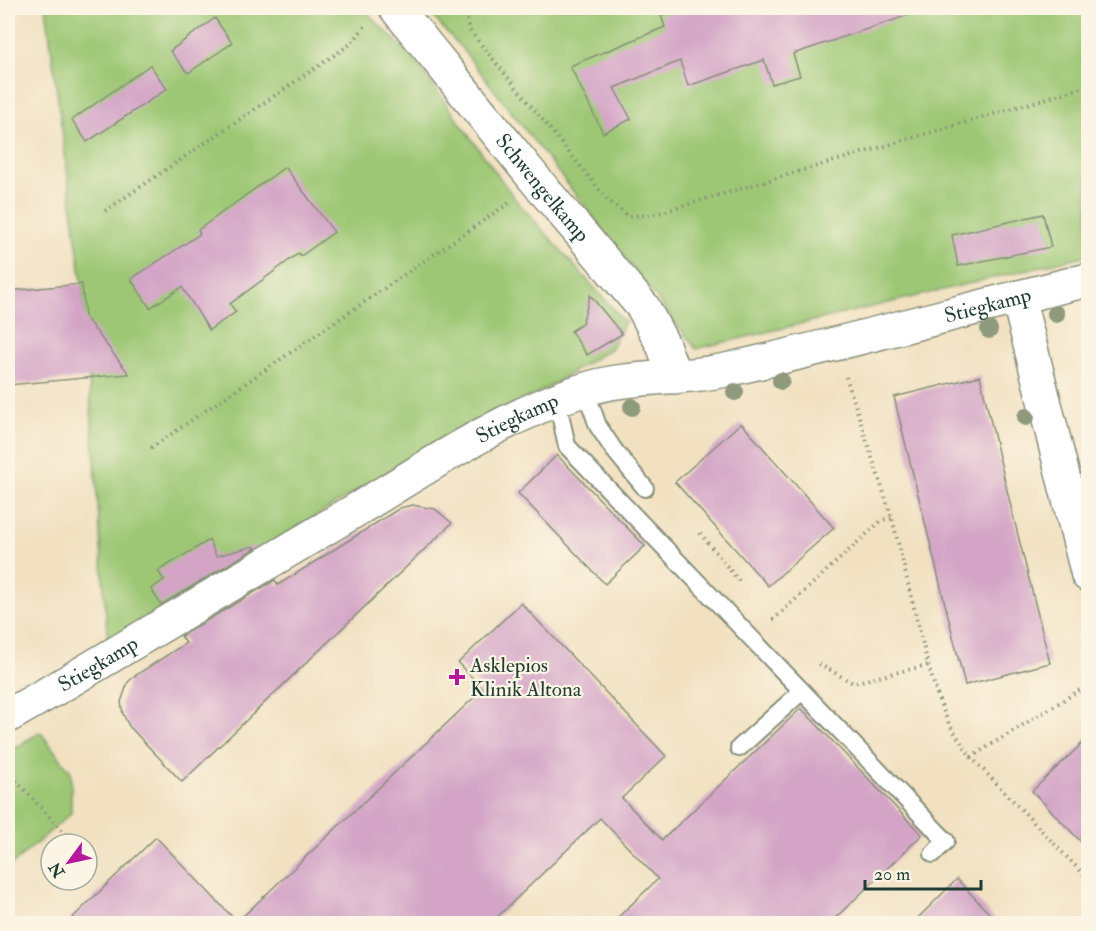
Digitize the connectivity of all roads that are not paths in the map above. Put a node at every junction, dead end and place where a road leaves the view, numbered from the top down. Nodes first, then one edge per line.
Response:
1 (384, 13) edge
2 (1089, 280) edge
3 (1018, 297) junction
4 (675, 377) junction
5 (571, 395) junction
6 (645, 488) dead end
7 (1089, 574) edge
8 (802, 691) junction
9 (8, 716) edge
10 (739, 748) dead end
11 (933, 854) dead end

1 - 4 street, Schwengelkamp
2 - 3 street, Stiegkamp
3 - 4 street, Stiegkamp
3 - 7 street
4 - 5 street, Stiegkamp
5 - 6 lane
5 - 8 lane
5 - 9 street, Stiegkamp
8 - 10 lane
8 - 11 lane

